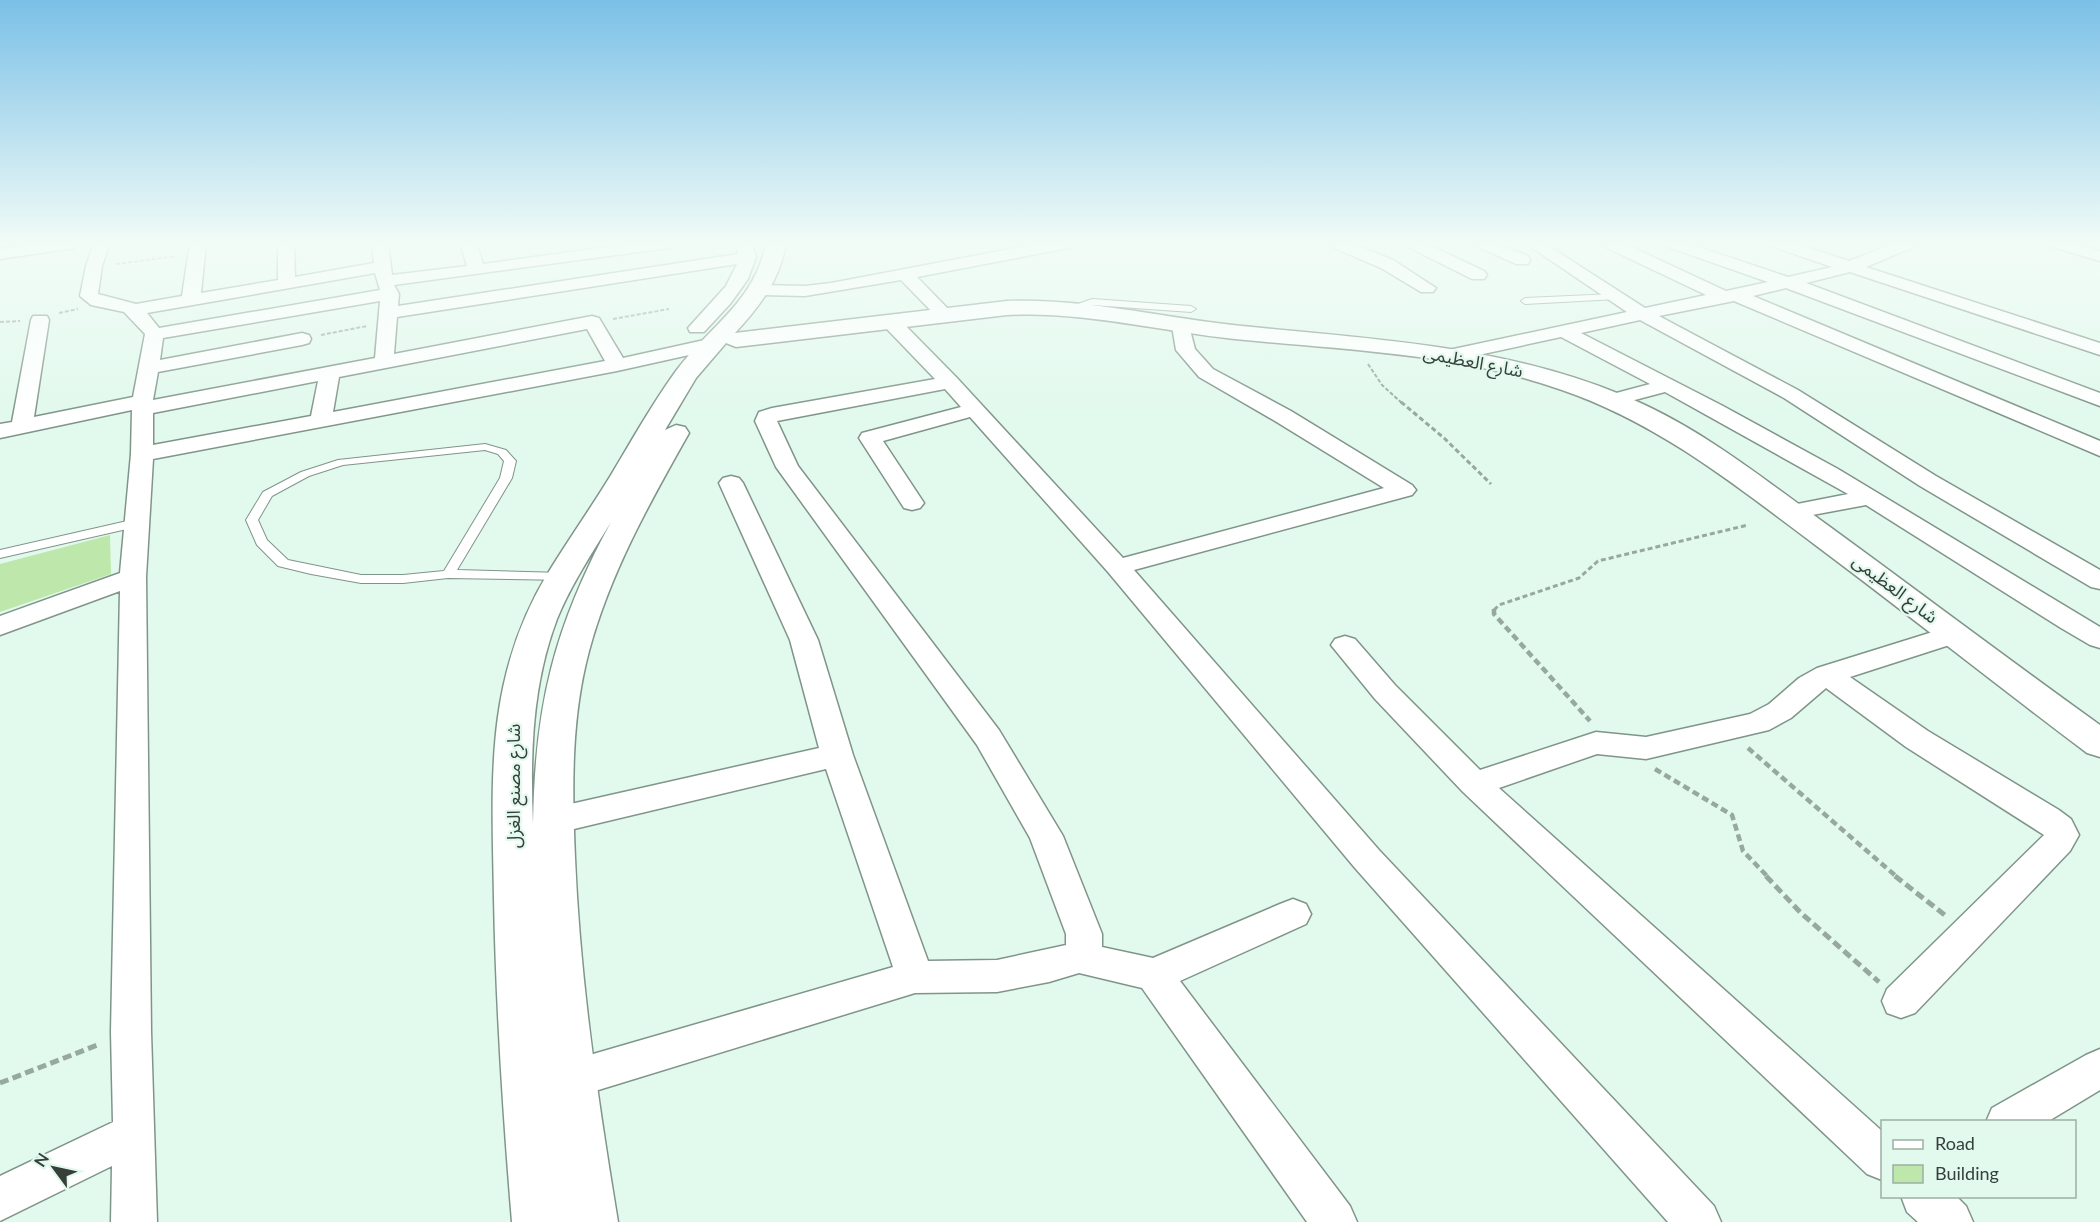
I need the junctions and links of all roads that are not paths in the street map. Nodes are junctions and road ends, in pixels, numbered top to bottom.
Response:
1 (96, 300) edge
2 (186, 300) edge
3 (254, 300) edge
4 (330, 300) edge
5 (387, 300) edge
6 (483, 300) edge
7 (738, 300) edge
8 (743, 300) edge
9 (744, 300) edge
10 (768, 300) edge
11 (930, 300) edge
12 (1547, 300) edge
13 (1619, 300) edge
14 (1711, 300) edge
15 (1741, 300) edge
16 (1832, 300) edge
17 (1947, 300) edge
18 (1525, 301) dead end
19 (134, 310) junction
20 (299, 311) junction
21 (1984, 312) junction
22 (1642, 314) junction
23 (945, 315) junction
24 (389, 317) junction
25 (254, 318) junction
26 (1186, 318) junction
27 (40, 320) road end
28 (891, 322) junction
29 (1561, 330) junction
30 (154, 334) junction
31 (1923, 334) junction
32 (302, 339) junction
33 (2100, 349) edge
34 (443, 352) junction
35 (1451, 355) junction
36 (384, 363) junction
37 (617, 365) junction
38 (148, 368) junction
39 (330, 373) junction
40 (293, 379) junction
41 (950, 382) junction
42 (1668, 385) junction
43 (440, 397) junction
44 (1612, 400) junction
45 (2100, 400) edge
46 (142, 405) junction
47 (973, 410) junction
48 (321, 419) junction
49 (10, 429) edge
50 (2100, 449) edge
51 (142, 454) junction
52 (731, 483) dead end
53 (1870, 497) junction
54 (912, 503) dead end
55 (1791, 512) junction
56 (136, 523) junction
57 (0, 554) edge
58 (1117, 567) junction
59 (448, 574) junction
60 (133, 577) junction
61 (563, 577) junction
62 (600, 577) junction
63 (2100, 581) edge
64 (0, 626) edge
65 (1955, 634) junction
66 (2100, 639) edge
67 (1345, 645) dead end
68 (1827, 675) junction
69 (2100, 744) edge
70 (837, 755) junction
71 (1474, 784) junction
72 (553, 821) junction
73 (1293, 914) dead end
74 (1079, 957) junction
75 (1154, 975) junction
76 (915, 977) junction
77 (1901, 1001) road end
78 (2100, 1068) edge
79 (569, 1080) junction
80 (2010, 1120) edge
81 (134, 1133) junction
82 (1881, 1158) edge
83 (1924, 1198) edge
84 (0, 1199) edge
85 (134, 1222) edge
86 (540, 1222) edge
87 (590, 1222) edge
88 (1334, 1222) edge
89 (1698, 1222) edge
90 (1950, 1222) edge

1 - 19 street
2 - 19 street
3 - 25 street
4 - 20 street
5 - 24 street
6 - 24 street
7 - 37 street
8 - 61 street, شارع مصنع الغزل
9 - 62 street, شارع مصنع الغزل
10 - 28 street, شارع العظيمى
11 - 23 street
12 - 18 lane
13 - 22 street
14 - 22 street
15 - 50 street
16 - 31 street
17 - 21 street
19 - 30 street
20 - 25 street
20 - 32 street
21 - 31 street
21 - 33 street
22 - 29 street
22 - 63 street
23 - 26 street, شارع العظيمى
23 - 28 street, شارع العظيمى
24 - 36 street
25 - 30 street
26 - 35 street, شارع العظيمى
26 - 58 street
27 - 49 street
28 - 41 street
29 - 35 street
29 - 42 street
30 - 38 street
31 - 45 street
32 - 38 street
32 - 40 street
34 - 36 street
34 - 37 street
34 - 43 street
35 - 44 street, شارع العظيمى
36 - 39 street
37 - 43 street
38 - 46 street
39 - 40 street
39 - 48 street
40 - 46 street
41 - 47 street
41 - 74 street
42 - 44 street
42 - 53 street
43 - 48 street
44 - 55 street, شارع العظيمى
46 - 49 street
46 - 51 street
47 - 54 street
47 - 58 street
48 - 51 street
51 - 56 street
52 - 70 street
53 - 55 street
53 - 66 street
55 - 65 street, شارع العظيمى
56 - 57 lane
56 - 60 street
58 - 89 street
59 - 59 lane
59 - 61 lane
60 - 64 street
60 - 81 street
61 - 62 street
61 - 86 street, شارع مصنع الغزل
62 - 72 street, شارع مصنع الغزل
65 - 68 street
65 - 69 street, شارع العظيمى
67 - 71 street
68 - 71 street
68 - 77 street
70 - 72 street
70 - 76 street
71 - 82 street
72 - 79 street, شارع مصنع الغزل
73 - 75 street
74 - 75 street
74 - 76 street
75 - 88 street
76 - 79 street
78 - 80 street
79 - 87 street, شارع مصنع الغزل
81 - 84 street
81 - 85 street
83 - 90 street

